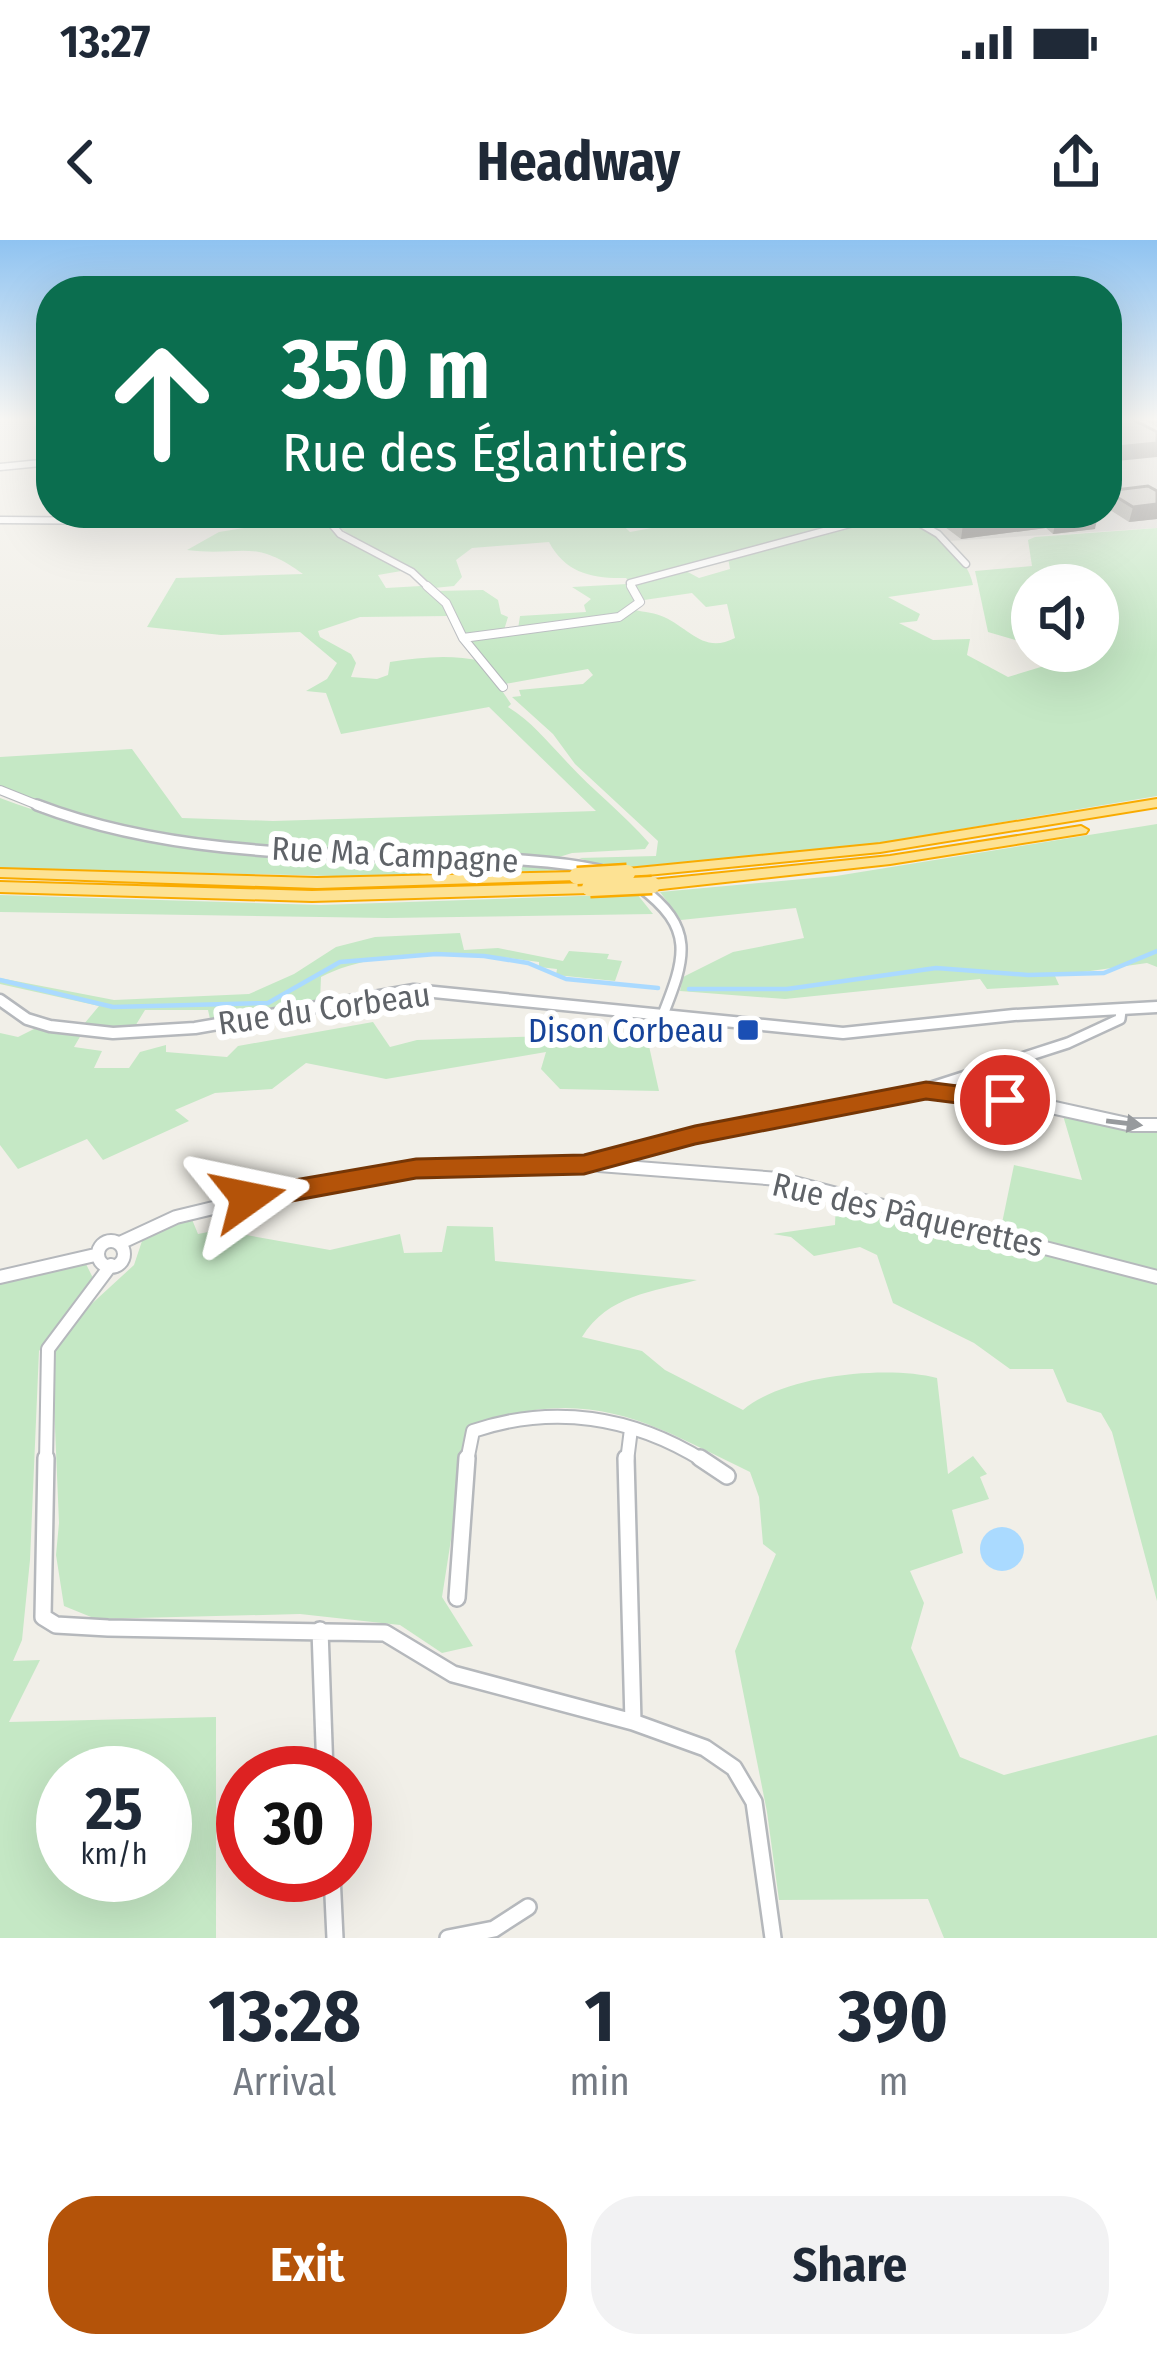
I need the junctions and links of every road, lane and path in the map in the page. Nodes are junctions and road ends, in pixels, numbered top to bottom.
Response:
1 (36, 517) edge
2 (0, 520) edge
3 (335, 528) edge
4 (835, 528) edge
5 (928, 528) edge
6 (967, 564) dead end
7 (463, 638) junction
8 (503, 687) dead end
9 (0, 790) edge
10 (1157, 803) edge
11 (1157, 816) edge
12 (0, 873) edge
13 (583, 882) junction
14 (0, 887) edge
15 (0, 1000) edge
16 (1157, 1007) edge
17 (1121, 1011) junction
18 (662, 1017) junction
19 (926, 1090) junction
20 (1157, 1125) edge
21 (584, 1165) junction
22 (120, 1243) junction
23 (94, 1255) junction
24 (111, 1264) junction
25 (0, 1276) edge
26 (1157, 1277) edge
27 (631, 1429) junction
28 (727, 1477) dead end
29 (457, 1598) dead end
30 (320, 1630) junction
31 (633, 1722) junction
32 (324, 1746) edge
33 (333, 1902) edge
34 (528, 1907) dead end
35 (335, 1938) edge
36 (448, 1938) edge
37 (773, 1938) edge

1 - 2 street
3 - 7 street
4 - 7 street
5 - 6 street
7 - 8 street
9 - 18 street, Rue Ma Campagne
10 - 13 highway, bridge
11 - 13 highway, bridge
12 - 13 highway
13 - 14 highway
15 - 18 street, Rue du Corbeau
16 - 17 street, Rue du Corbeau
17 - 18 street, Rue du Corbeau
17 - 19 street
19 -> 20 street
19 - 21 street
21 - 22 street
21 - 26 street, Rue des Pâquerettes
22 - 23 street
22 - 24 street
23 - 24 street
23 - 25 street
24 - 30 street
27 - 28 street
27 - 29 street
27 - 31 street
30 - 31 street
30 - 32 street
31 - 37 street
33 - 35 street
34 - 36 street

